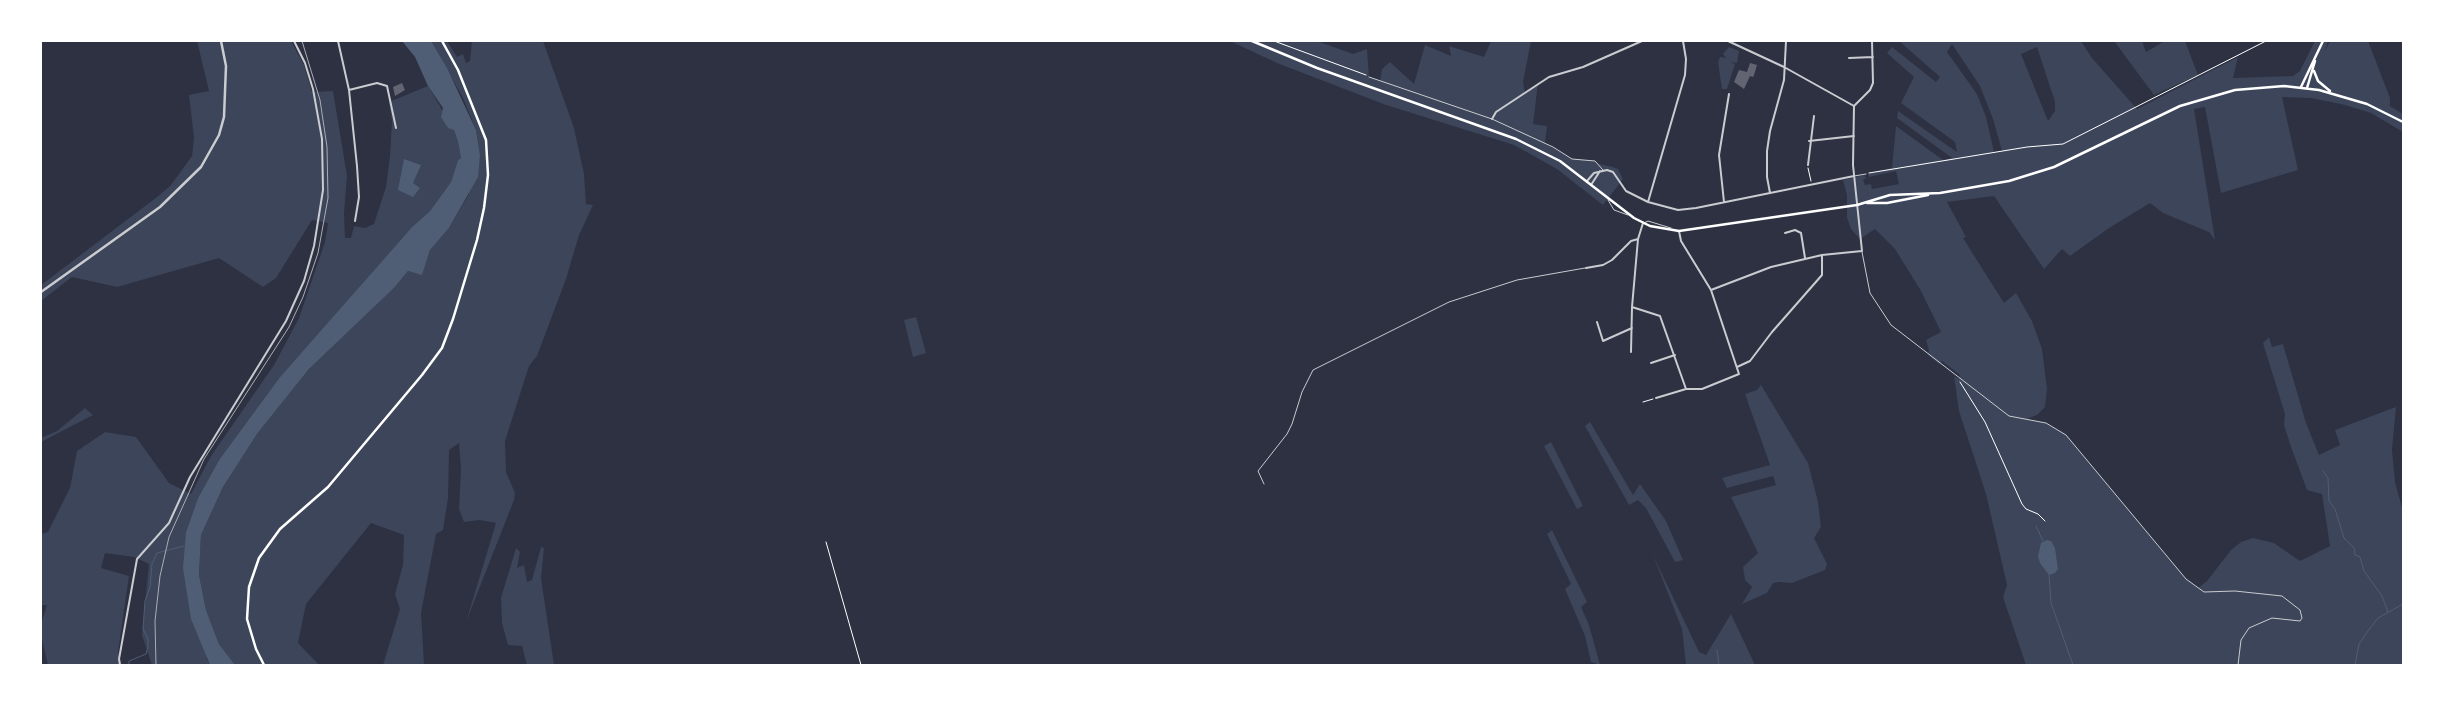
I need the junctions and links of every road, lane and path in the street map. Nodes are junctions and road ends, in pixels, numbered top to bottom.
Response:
1 (221, 41) edge
2 (294, 41) edge
3 (338, 41) edge
4 (442, 41) edge
5 (1252, 41) edge
6 (1274, 41) edge
7 (1642, 41) edge
8 (1683, 41) edge
9 (1728, 41) edge
10 (1786, 41) edge
11 (1872, 41) edge
12 (2266, 41) edge
13 (2323, 41) edge
14 (1874, 57) junction
15 (1849, 58) dead end
16 (2315, 60) junction
17 (1784, 67) junction
18 (2314, 71) junction
19 (1369, 76) joint
20 (2301, 87) junction
21 (2307, 88) junction
22 (348, 90) junction
23 (2331, 92) junction
24 (1729, 94) dead end
25 (1854, 106) junction
26 (1814, 116) dead end
27 (1492, 119) junction
28 (2403, 122) edge
29 (396, 128) dead end
30 (1854, 136) junction
31 (1809, 141) junction
32 (1808, 165) joint
33 (1603, 170) junction
34 (1600, 171) junction
35 (1866, 174) joint
36 (1854, 176) junction
37 (1587, 181) junction
38 (1592, 185) junction
39 (1812, 185) junction
40 (1770, 193) junction
41 (1940, 193) junction
42 (1648, 202) junction
43 (1724, 202) junction
44 (1865, 203) junction
45 (1857, 205) junction
46 (356, 222) dead end
47 (1643, 223) junction
48 (1679, 231) junction
49 (1785, 233) dead end
50 (1638, 238) junction
51 (1862, 252) junction
52 (1822, 255) junction
53 (1805, 258) junction
54 (1586, 268) joint
55 (1710, 290) junction
56 (41, 292) edge
57 (1632, 307) junction
58 (1597, 322) dead end
59 (1632, 328) junction
60 (1632, 352) dead end
61 (1675, 355) junction
62 (1651, 363) dead end
63 (1737, 367) junction
64 (1959, 379) junction
65 (1686, 389) junction
66 (1656, 398) joint
67 (1642, 402) dead end
68 (1264, 484) dead end
69 (2045, 521) dead end
70 (826, 542) dead end
71 (120, 665) edge
72 (264, 665) edge
73 (861, 665) edge
74 (2238, 665) edge

1 - 56 street
2 - 71 street
3 - 22 street
4 - 72 main road
5 - 37 main road
6 - 19 path
7 - 27 street
8 - 42 street
9 - 17 street
10 - 17 street
11 - 14 street
12 - 35 path
13 - 16 main road
14 - 15 street
14 - 25 street
16 - 18 main road
16 - 20 main road
17 - 25 street
17 - 40 street
18 - 21 main road
18 - 23 main road
19 - 27 lane
20 - 21 main road
20 - 41 main road
21 - 23 main road
22 - 29 street
22 - 46 street
23 - 28 main road
24 - 43 street
25 - 30 street
26 - 31 street
27 - 33 lane
30 - 31 street
30 - 36 street
31 - 32 street
32 - 39 path
33 - 34 street
33 - 42 street
34 - 37 street
34 - 38 street
35 - 36 lane
36 - 39 street
36 - 45 street
37 - 38 main road
38 - 47 main road
39 - 40 street
40 - 43 street
41 - 44 main road
41 - 44 main road
42 - 43 street
44 - 45 main road
45 - 48 main road
45 - 51 street
47 - 48 main road
47 - 50 street
48 - 55 street
49 - 53 street
50 - 54 street
50 - 57 street
51 - 52 street
51 - 64 lane
52 - 53 street
52 - 63 street
53 - 55 street
54 - 68 lane
55 - 63 street
57 - 59 street
57 - 61 street
58 - 59 street
59 - 60 street
61 - 62 street
61 - 65 street
63 - 65 street
64 - 69 path
64 - 74 lane
65 - 66 street
66 - 67 path
70 - 73 path

